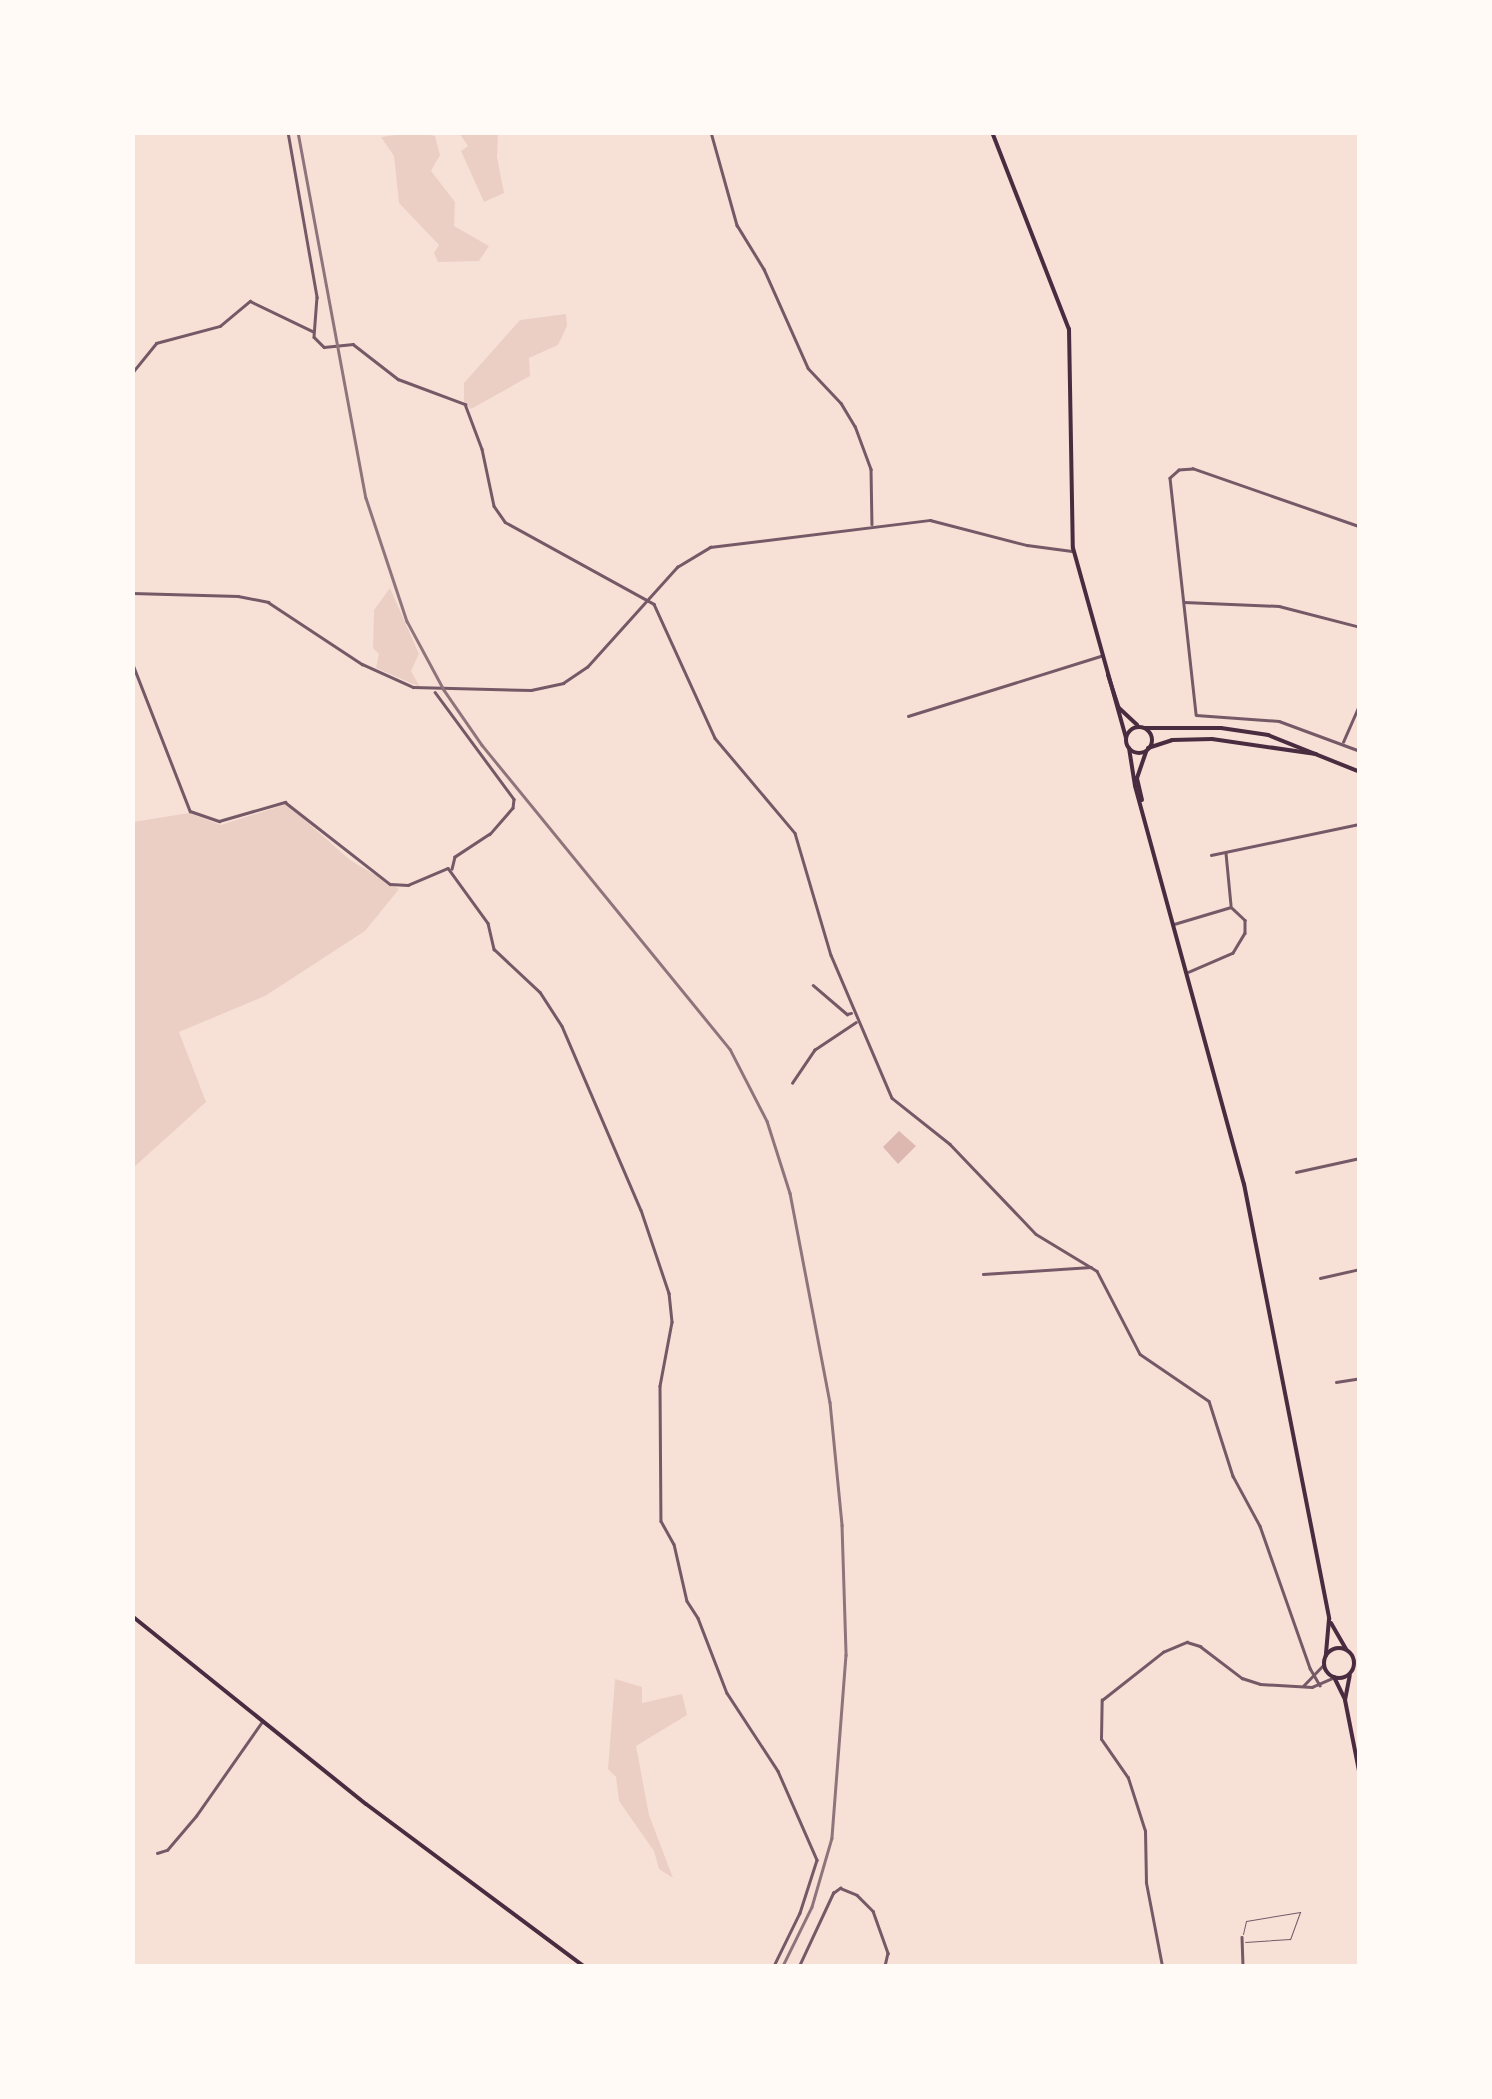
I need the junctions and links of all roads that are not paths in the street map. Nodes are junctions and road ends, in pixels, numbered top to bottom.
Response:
1 (288, 132) edge
2 (711, 132) edge
3 (992, 132) edge
4 (312, 331) junction
5 (132, 373) edge
6 (872, 526) junction
7 (1360, 527) edge
8 (1073, 551) junction
9 (132, 593) edge
10 (648, 600) junction
11 (1184, 602) junction
12 (1360, 627) edge
13 (1102, 658) junction
14 (132, 662) edge
15 (434, 690) junction
16 (1360, 703) edge
17 (908, 716) dead end
18 (1143, 728) junction
19 (1126, 738) junction
20 (1343, 744) junction
21 (1129, 748) junction
22 (1148, 748) junction
23 (1360, 751) edge
24 (1321, 754) junction
25 (1360, 772) edge
26 (1144, 815) junction
27 (1360, 824) edge
28 (1226, 852) junction
29 (1211, 855) dead end
30 (452, 870) junction
31 (1231, 907) junction
32 (1174, 924) junction
33 (1188, 972) junction
34 (813, 984) dead end
35 (852, 1012) junction
36 (858, 1021) junction
37 (792, 1084) dead end
38 (1360, 1158) edge
39 (1296, 1172) dead end
40 (1093, 1267) junction
41 (1360, 1269) edge
42 (983, 1274) dead end
43 (1320, 1278) dead end
44 (1360, 1378) edge
45 (1336, 1382) dead end
46 (132, 1616) edge
47 (1329, 1619) junction
48 (1348, 1651) junction
49 (1360, 1654) edge
50 (1326, 1656) junction
51 (1324, 1664) junction
52 (1360, 1666) edge
53 (1352, 1671) junction
54 (1315, 1677) junction
55 (1334, 1677) junction
56 (1323, 1685) junction
57 (1302, 1687) junction
58 (1340, 1688) junction
59 (1345, 1700) junction
60 (262, 1721) junction
61 (1360, 1776) edge
62 (157, 1853) dead end
63 (1242, 1940) junction
64 (583, 1966) edge
65 (774, 1966) edge
66 (799, 1966) edge
67 (885, 1966) edge
68 (1162, 1966) edge
69 (1243, 1966) edge

1 - 4 street
2 - 6 street
3 - 8 main road
4 - 5 street
4 - 10 street
6 - 8 street
6 - 10 street
7 - 11 street
8 - 13 main road
9 - 15 street
10 - 15 street
10 - 35 street
11 - 12 street
11 - 20 street
13 - 17 street
13 - 18 main road
13 - 19 main road
14 - 30 street
15 - 30 street
16 - 20 street
18 - 19 main road
18 - 22 main road
18 - 24 main road
19 - 21 main road
20 - 23 street
21 - 22 main road
21 - 26 main road
22 - 24 main road
22 - 26 main road
24 - 25 main road
26 - 32 main road
27 - 28 street
28 - 29 street
28 - 31 street
30 - 65 street
31 - 32 street
31 - 33 street
32 - 33 main road
33 - 47 main road
34 - 35 street
35 - 36 street
36 - 37 street
36 - 40 street
38 - 39 street
40 - 42 street
40 - 54 street
41 - 43 street
44 - 45 street
46 - 60 main road
47 - 48 main road
47 - 50 main road
48 - 49 main road
48 - 50 main road
48 - 53 main road
50 - 51 main road
51 - 54 street
51 - 55 main road
52 - 53 main road
53 - 55 main road
53 - 59 main road
54 - 56 street
54 - 57 street
55 - 56 street
55 - 58 main road
56 - 57 street
56 - 58 street
57 - 68 street
58 - 59 main road
59 - 61 main road
60 - 62 street
60 - 64 main road
63 - 63 lane
63 - 69 street
66 - 67 street

